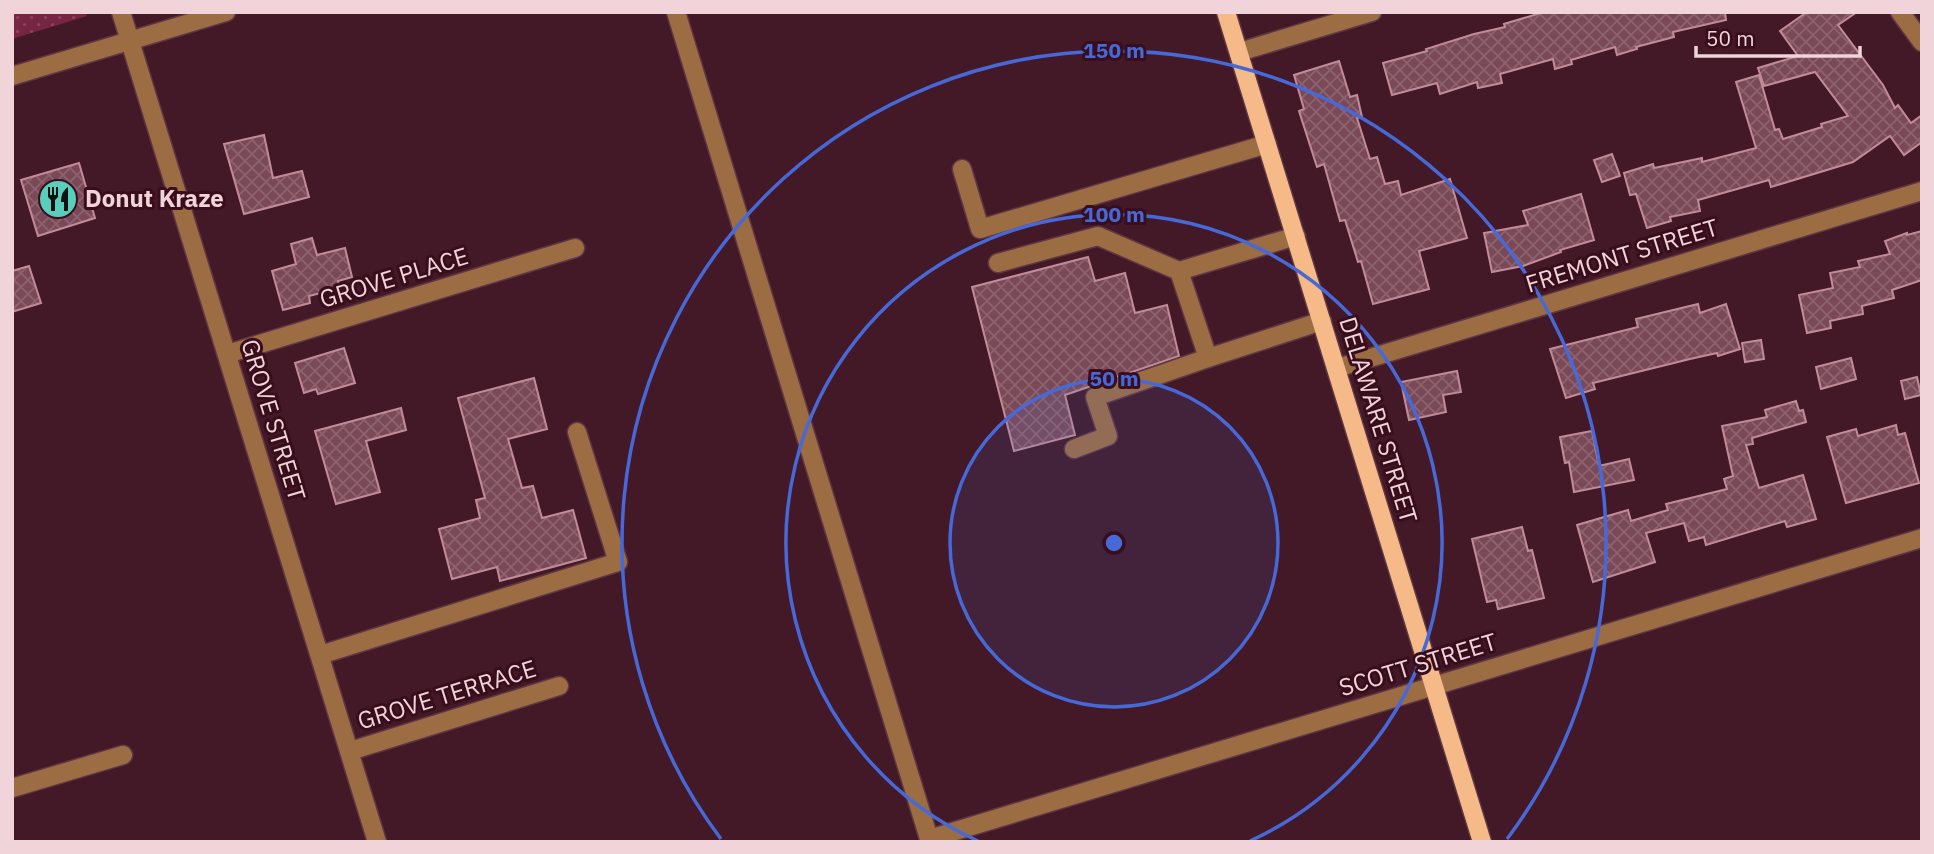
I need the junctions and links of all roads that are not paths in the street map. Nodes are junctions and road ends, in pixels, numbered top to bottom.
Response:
1 (121, 12) edge
2 (226, 12) edge
3 (676, 12) edge
4 (1226, 12) edge
5 (1372, 12) edge
6 (1904, 14) edge
7 (131, 41) junction
8 (1922, 42) edge
9 (1239, 52) junction
10 (12, 76) edge
11 (1267, 144) junction
12 (962, 169) dead end
13 (1922, 191) edge
14 (1296, 236) junction
15 (575, 248) dead end
16 (998, 263) dead end
17 (1178, 271) junction
18 (1322, 321) junction
19 (227, 354) junction
20 (1208, 358) junction
21 (1337, 368) junction
22 (577, 432) dead end
23 (1074, 449) dead end
24 (1922, 538) edge
25 (320, 655) junction
26 (559, 686) dead end
27 (1434, 686) junction
28 (350, 751) junction
29 (123, 755) dead end
30 (12, 788) edge
31 (929, 840) edge
32 (377, 842) edge
33 (1482, 842) edge

1 - 7 street, GROVE STREET
2 - 7 street
3 - 31 street
4 - 9 main road, DELAWARE STREET
5 - 9 street
6 - 8 street
7 - 10 street
7 - 19 street, GROVE STREET
9 - 11 main road, DELAWARE STREET
11 - 12 street
11 - 14 main road, DELAWARE STREET
13 - 21 street, FREMONT STREET
14 - 17 street
14 - 18 main road, DELAWARE STREET
15 - 19 street, GROVE PLACE
16 - 17 street
17 - 20 street
18 - 20 street
18 - 21 main road, DELAWARE STREET
19 - 25 street, GROVE STREET
20 - 23 street
21 - 27 main road, DELAWARE STREET
22 - 25 street
24 - 27 street, SCOTT STREET
25 - 28 street, GROVE STREET
26 - 28 street, GROVE TERRACE
27 - 31 street, SCOTT STREET
27 - 33 main road, DELAWARE STREET
28 - 32 street, GROVE STREET
29 - 30 street

